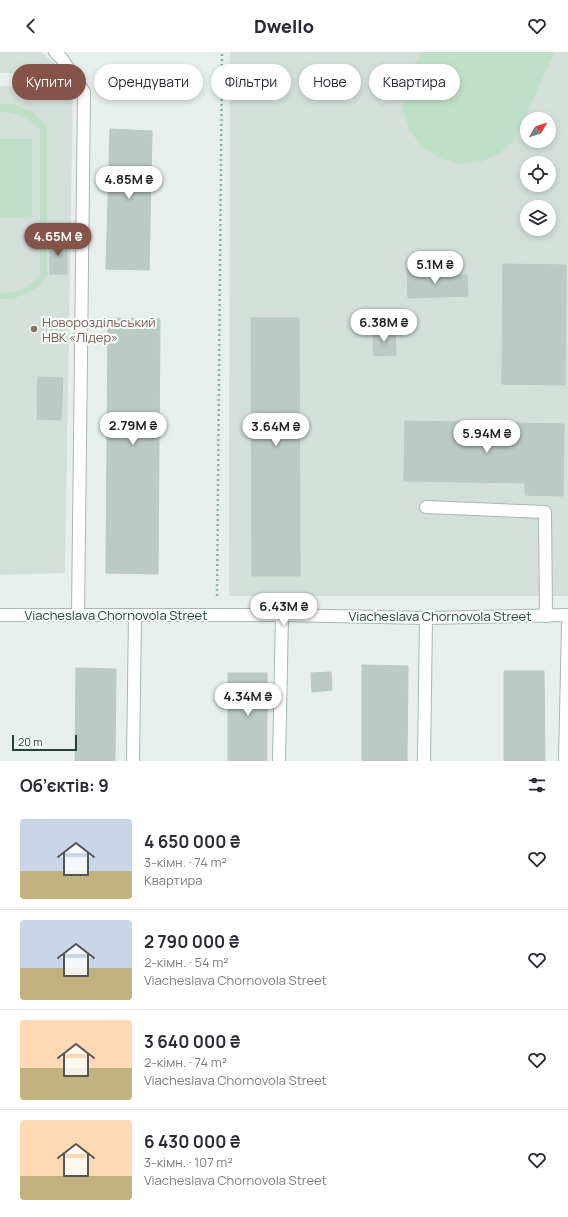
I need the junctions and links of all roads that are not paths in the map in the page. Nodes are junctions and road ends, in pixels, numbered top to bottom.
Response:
1 (55, 52) edge
2 (426, 507) dead end
3 (282, 614) junction
4 (0, 615) edge
5 (78, 615) junction
6 (135, 615) junction
7 (546, 616) junction
8 (568, 616) edge
9 (426, 618) junction
10 (568, 624) edge
11 (133, 761) edge
12 (279, 761) edge
13 (424, 761) edge
14 (565, 761) edge

1 - 5 street
2 - 7 street
3 - 6 street, Viacheslava Chornovola Street
3 - 9 street, Viacheslava Chornovola Street
3 - 12 street
4 - 5 street, Viacheslava Chornovola Street
5 - 6 street, Viacheslava Chornovola Street
6 - 11 street
7 - 8 street, Viacheslava Chornovola Street
7 - 9 street, Viacheslava Chornovola Street
9 - 13 street
10 - 14 street

